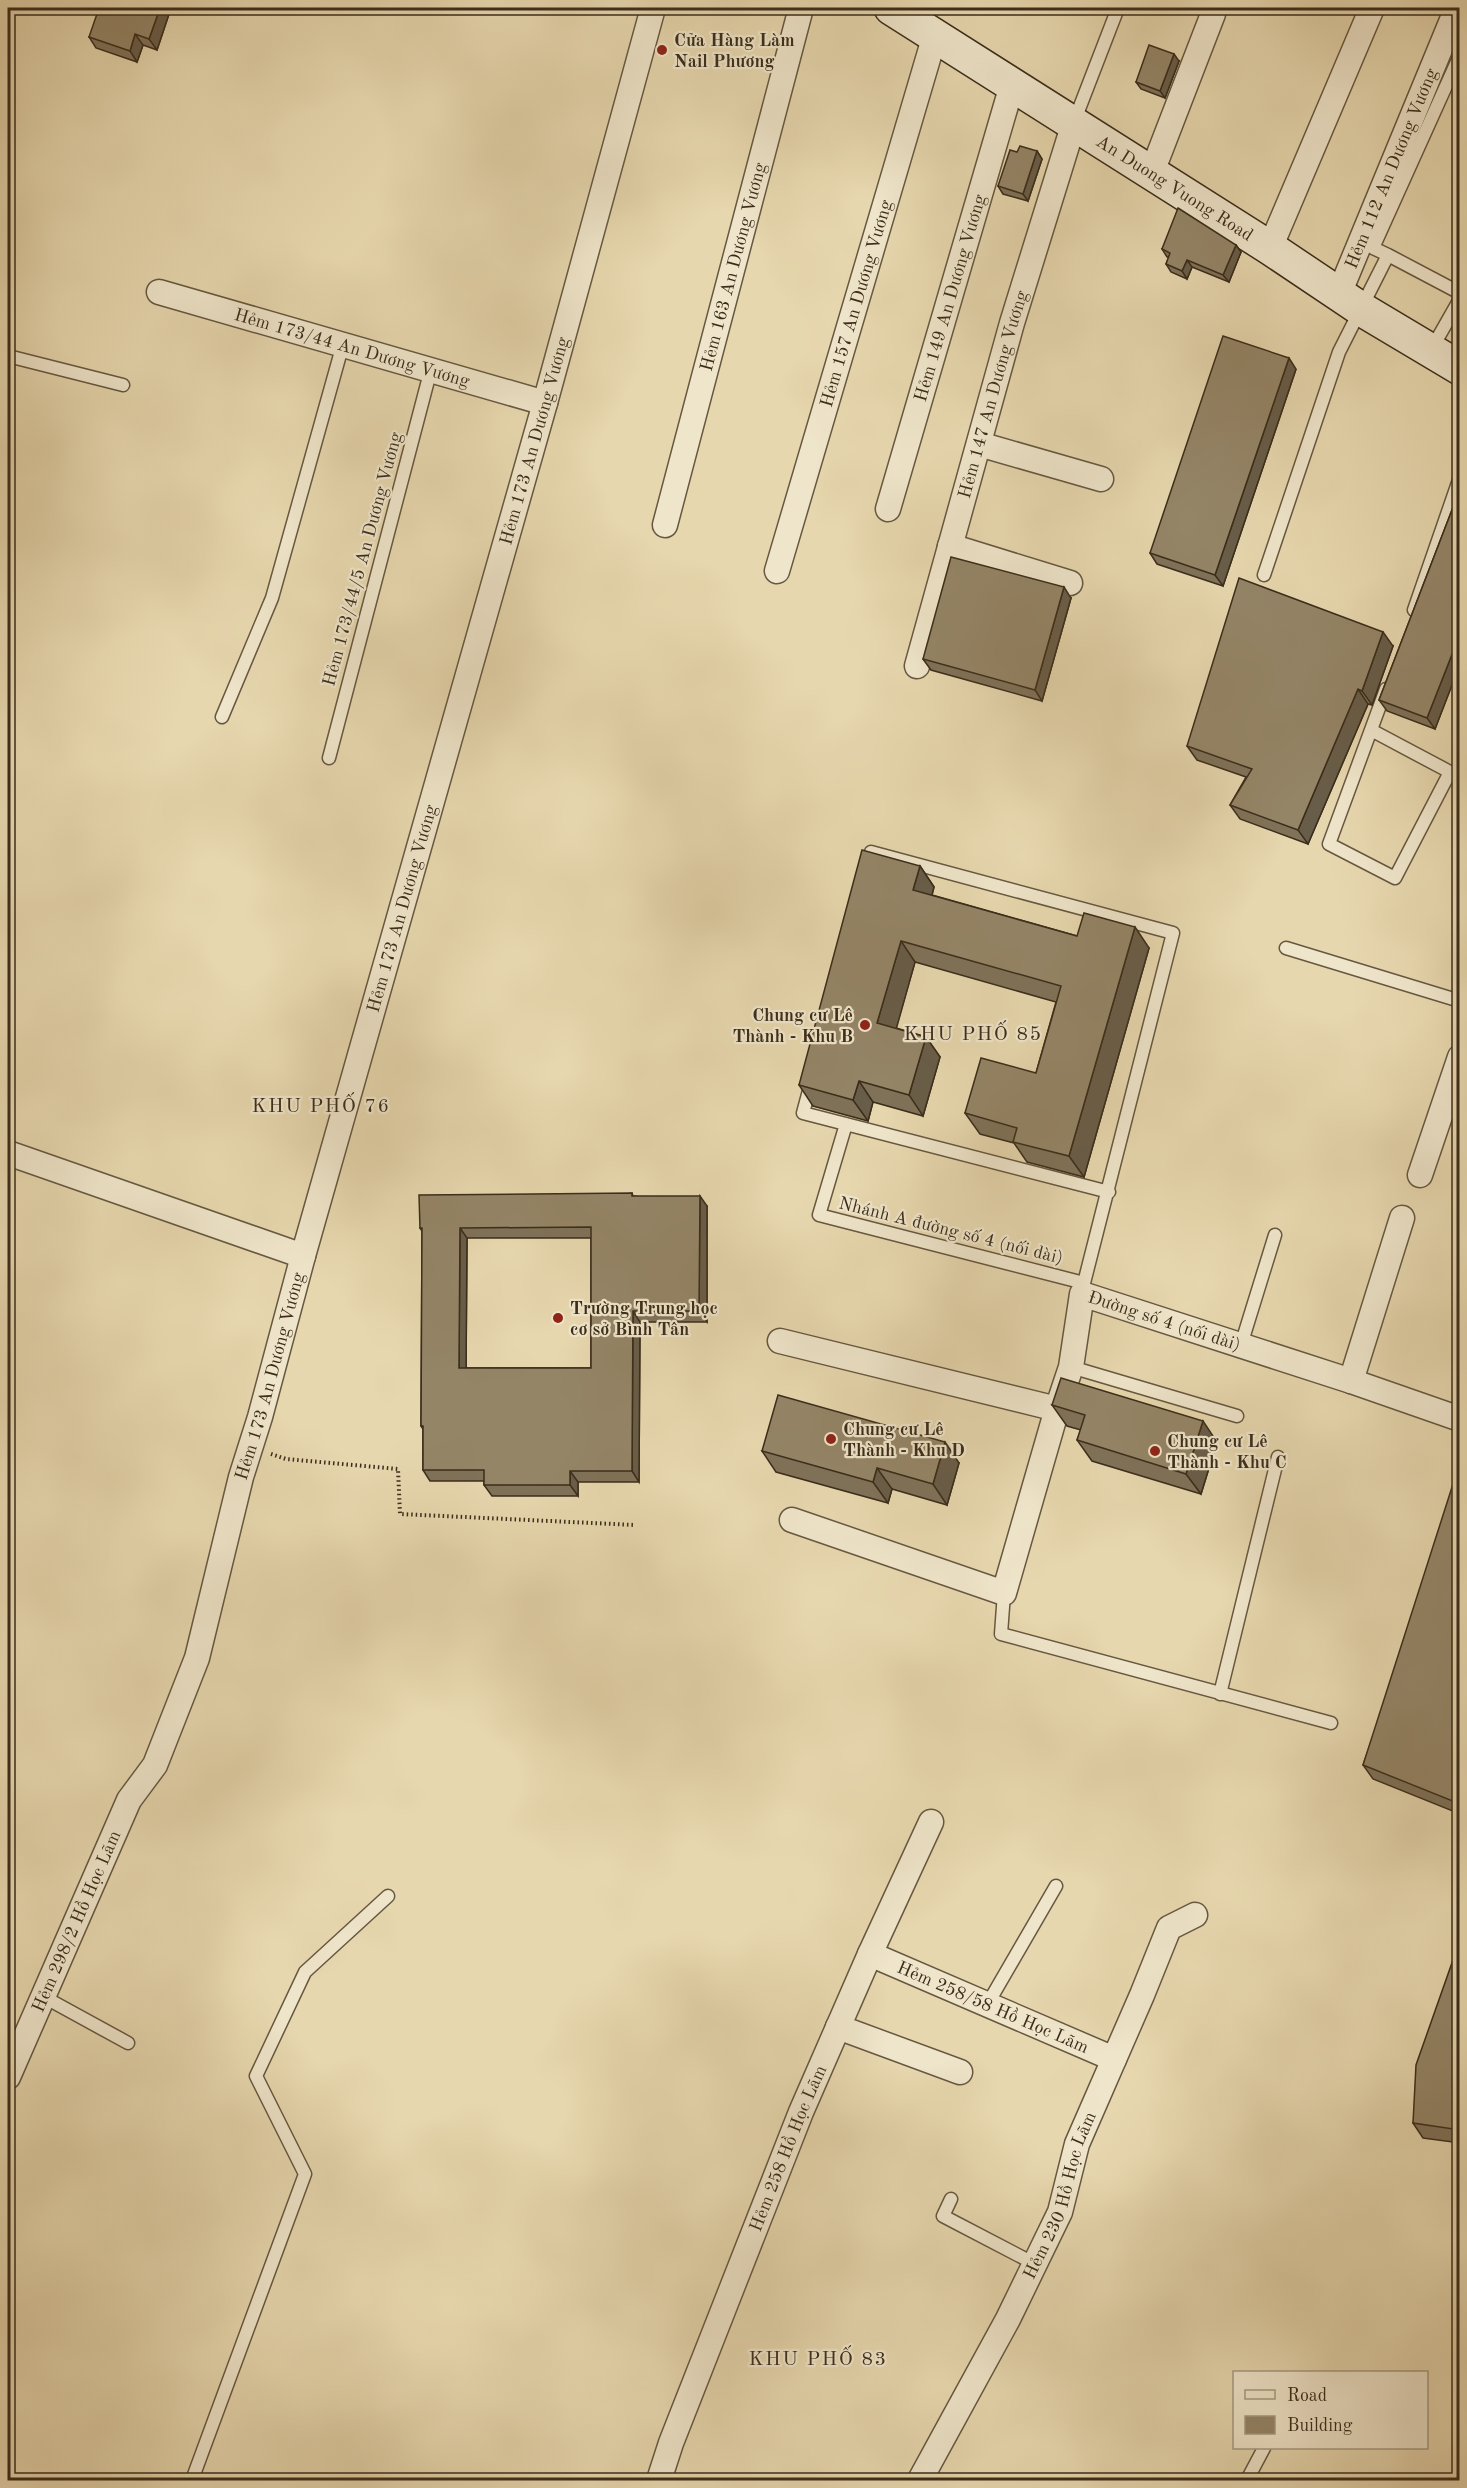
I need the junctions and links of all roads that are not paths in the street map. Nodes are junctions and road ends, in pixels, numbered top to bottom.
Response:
1 (653, 8) edge
2 (801, 8) edge
3 (1118, 8) edge
4 (1372, 8) edge
5 (1457, 8) edge
6 (1213, 14) dead end
7 (917, 19) edge
8 (1460, 55) edge
9 (1012, 85) junction
10 (1074, 123) junction
11 (1152, 172) junction
12 (1270, 248) junction
13 (1388, 255) junction
14 (159, 292) dead end
15 (1460, 293) edge
16 (1460, 299) edge
17 (1350, 302) junction
18 (343, 344) junction
19 (1431, 351) junction
20 (8, 356) edge
21 (1460, 368) edge
22 (430, 369) junction
23 (123, 385) dead end
24 (545, 403) junction
25 (979, 444) junction
26 (1460, 477) edge
27 (1101, 479) dead end
28 (888, 509) dead end
29 (665, 525) dead end
30 (950, 546) junction
31 (777, 571) dead end
32 (1264, 576) dead end
33 (1070, 583) dead end
34 (1410, 622) edge
35 (917, 666) dead end
36 (1391, 676) edge
37 (222, 717) dead end
38 (1371, 730) junction
39 (329, 758) dead end
40 (865, 874) edge
41 (1286, 948) dead end
42 (1460, 1001) edge
43 (1460, 1057) edge
44 (815, 1067) edge
45 (846, 1124) junction
46 (8, 1153) edge
47 (1420, 1175) dead end
48 (1109, 1192) junction
49 (1402, 1218) dead end
50 (1275, 1235) dead end
51 (303, 1256) junction
52 (1083, 1288) junction
53 (780, 1341) dead end
54 (1241, 1345) junction
55 (1071, 1367) junction
56 (1351, 1381) junction
57 (1057, 1409) junction
58 (1237, 1416) dead end
59 (1460, 1419) edge
60 (1278, 1457) dead end
61 (792, 1520) dead end
62 (1004, 1593) junction
63 (1220, 1694) junction
64 (1331, 1723) dead end
65 (129, 1800) joint
66 (932, 1822) dead end
67 (1056, 1886) dead end
68 (388, 1896) dead end
69 (1195, 1915) dead end
70 (870, 1954) junction
71 (44, 1996) junction
72 (987, 2005) junction
73 (838, 2027) junction
74 (128, 2043) dead end
75 (1114, 2059) junction
76 (960, 2072) dead end
77 (8, 2077) edge
78 (951, 2199) dead end
79 (1035, 2264) junction
80 (1263, 2449) edge
81 (192, 2481) edge
82 (659, 2481) edge
83 (920, 2481) edge
84 (1247, 2481) edge

1 - 24 street, Hẻm 173 An Dương Vương
2 - 29 street, Hẻm 163 An Dương Vương
3 - 10 lane
4 - 12 street
5 - 17 street, Hẻm 112 An Dương Vương
6 - 11 street
7 - 9 main road, An Duong Vuong Road
7 - 31 street, Hẻm 157 An Dương Vương
8 - 13 lane
9 - 10 main road, An Duong Vuong Road
9 - 28 street, Hẻm 149 An Dương Vương
10 - 11 main road, An Duong Vuong Road
10 - 25 street, Hẻm 147 An Dương Vương
11 - 12 main road, An Duong Vuong Road
12 - 17 main road, An Duong Vuong Road
13 - 15 lane
13 - 17 lane
14 - 18 street, Hẻm 173/44 An Dương Vương
16 - 19 lane
17 - 19 main road, An Duong Vuong Road
17 - 32 lane
18 - 22 street, Hẻm 173/44 An Dương Vương
18 - 37 lane
19 - 21 main road, An Duong Vuong Road
20 - 23 lane
22 - 24 street, Hẻm 173/44 An Dương Vương
22 - 39 lane, Hẻm 173/44/5 An Dương Vương
24 - 51 street, Hẻm 173 An Dương Vương
25 - 27 street
25 - 30 street, Hẻm 147 An Dương Vương
26 - 34 lane
30 - 33 street
30 - 35 street, Hẻm 147 An Dương Vương
36 - 38 lane
38 - 38 lane
40 - 48 lane
41 - 42 lane
43 - 47 street
44 - 45 lane
45 - 48 lane
45 - 52 lane, Nhánh A đường số 4 (nối dài)
46 - 51 street
48 - 52 lane
49 - 56 street
50 - 54 lane
51 - 65 street, Hẻm 173 An Dương Vương
52 - 54 street, Đường số 4 (nối dài)
52 - 55 street, Đường số 4 (nối dài)
53 - 57 street
54 - 56 street, Đường số 4 (nối dài)
55 - 57 street, Đường số 4 (nối dài)
55 - 58 lane
56 - 59 street, Đường số 4 (nối dài)
57 - 62 street, Đường số 4 (nối dài)
60 - 63 lane
61 - 62 street
62 - 63 lane
63 - 64 lane
65 - 71 street, Hẻm 298/2 Hồ Học Lãm
66 - 70 street, Hẻm 258 Hồ Học Lãm
67 - 72 lane
68 - 81 lane
69 - 75 street, Hẻm 230 Hồ Học Lãm
70 - 72 street, Hẻm 258/58 Hồ Học Lãm
70 - 73 street, Hẻm 258 Hồ Học Lãm
71 - 74 lane
71 - 77 street, Hẻm 298/2 Hồ Học Lãm
72 - 75 street, Hẻm 258/58 Hồ Học Lãm
73 - 76 street
73 - 82 street, Hẻm 258 Hồ Học Lãm
75 - 79 street, Hẻm 230 Hồ Học Lãm
78 - 79 lane
79 - 83 street, Hẻm 230 Hồ Học Lãm
80 - 84 lane

